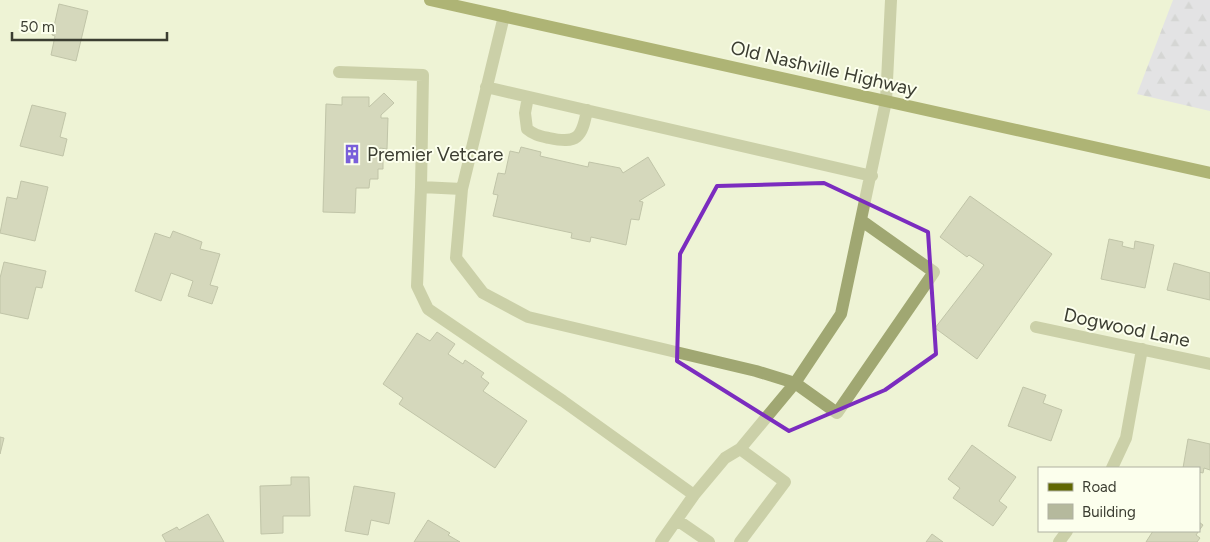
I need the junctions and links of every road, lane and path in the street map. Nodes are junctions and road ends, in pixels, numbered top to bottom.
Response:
1 (430, 0) edge
2 (890, 0) edge
3 (504, 16) junction
4 (339, 72) dead end
5 (486, 87) junction
6 (528, 97) junction
7 (886, 102) junction
8 (587, 110) junction
9 (1210, 173) edge
10 (872, 176) junction
11 (421, 188) junction
12 (462, 189) junction
13 (862, 221) junction
14 (1036, 327) dead end
15 (1142, 349) junction
16 (1210, 364) edge
17 (795, 383) junction
18 (740, 449) junction
19 (1112, 467) edge
20 (694, 495) junction
21 (677, 520) junction
22 (661, 542) edge
23 (709, 542) edge
24 (740, 542) edge

1 - 3 main road, Old Nashville Highway
2 - 7 street
3 - 5 street
3 - 7 main road, Old Nashville Highway
4 - 11 street
5 - 6 street
5 - 12 street
6 - 8 street
6 - 8 street
7 - 9 main road, Old Nashville Highway
7 - 10 street
8 - 10 street
10 - 13 street
11 - 12 street
11 - 20 street
12 - 17 street
13 - 17 street
13 - 17 street
14 - 15 street, Dogwood Lane
15 - 16 street, Dogwood Lane
15 - 19 street
17 - 18 street
18 - 20 street
18 - 24 street
20 - 21 street
21 - 22 street
21 - 23 street

